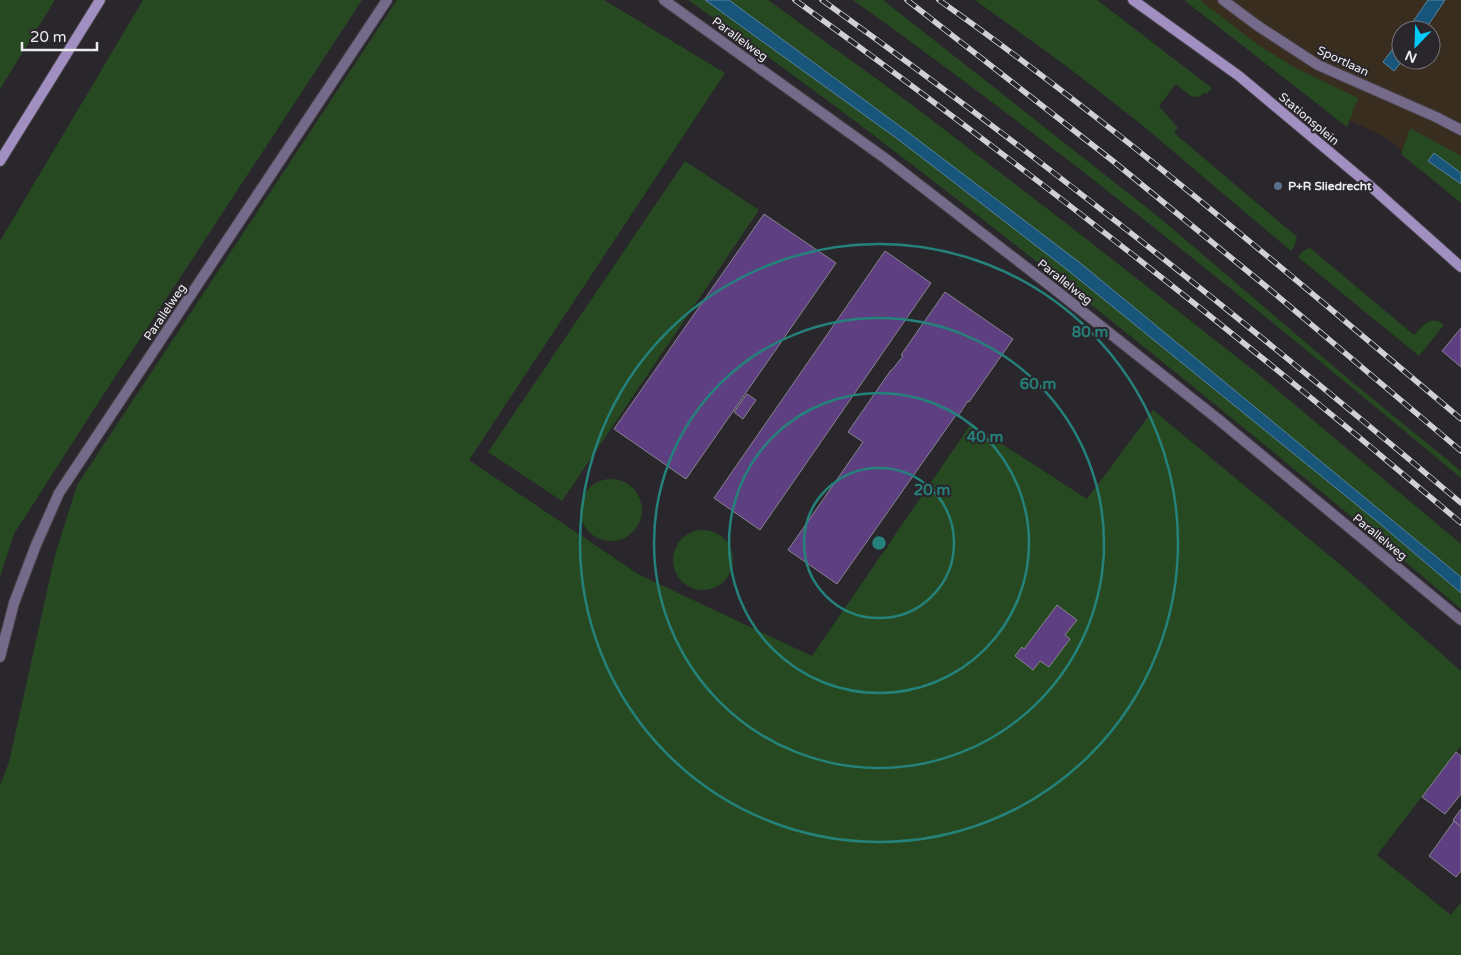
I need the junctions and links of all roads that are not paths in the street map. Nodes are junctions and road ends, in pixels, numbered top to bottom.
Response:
1 (100, 0) edge
2 (387, 0) edge
3 (664, 0) edge
4 (1133, 0) edge
5 (1223, 0) edge
6 (1461, 130) edge
7 (0, 161) edge
8 (1461, 267) edge
9 (1461, 620) edge
10 (0, 657) edge

1 - 7 main road
2 - 10 street, Parallelweg
3 - 9 street, Parallelweg
4 - 8 main road, Stationsplein
5 - 6 street, Sportlaan

